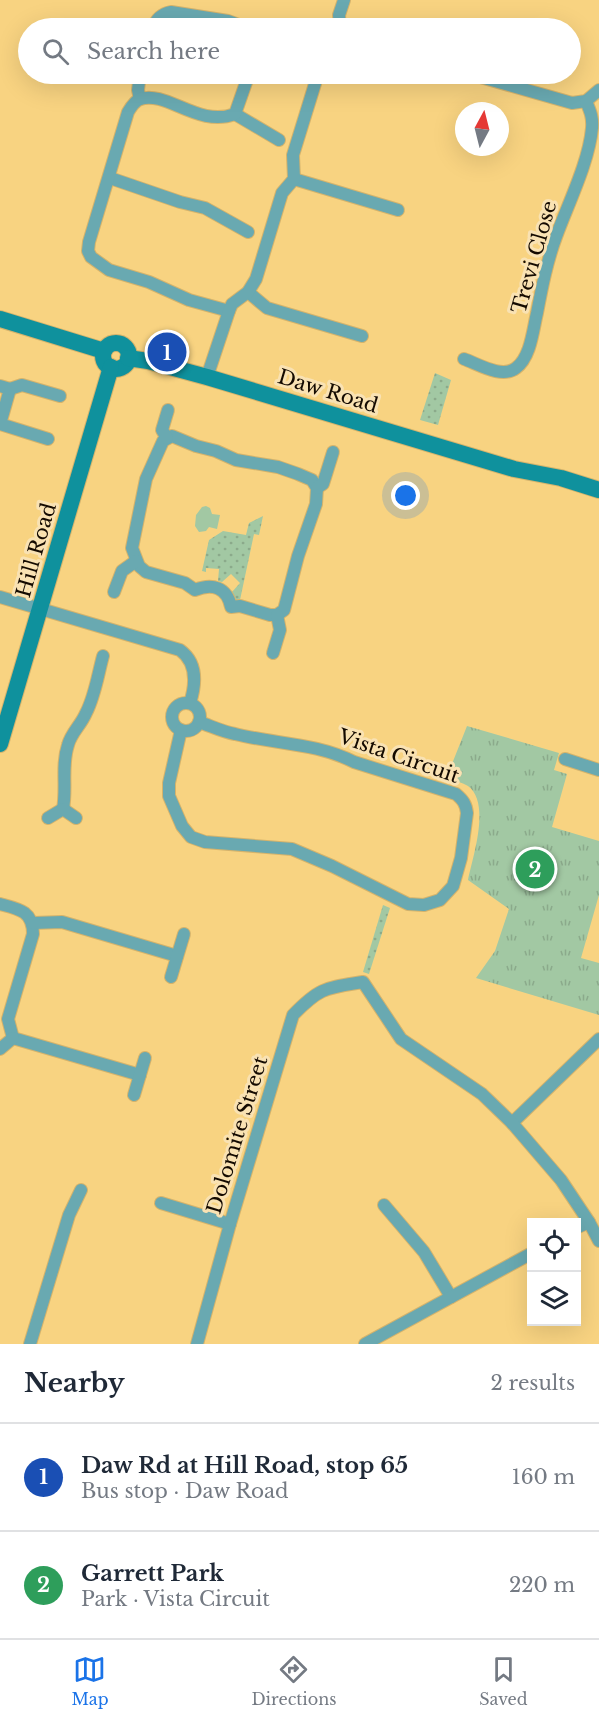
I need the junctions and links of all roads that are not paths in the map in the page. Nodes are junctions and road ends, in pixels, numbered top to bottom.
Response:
1 (344, 0) edge
2 (158, 18) edge
3 (209, 18) edge
4 (339, 18) edge
5 (139, 84) edge
6 (246, 84) edge
7 (315, 84) edge
8 (505, 84) edge
9 (599, 90) edge
10 (140, 99) junction
11 (586, 101) junction
12 (235, 114) junction
13 (279, 140) dead end
14 (110, 178) junction
15 (294, 179) junction
16 (398, 210) dead end
17 (248, 232) dead end
18 (248, 292) junction
19 (229, 311) junction
20 (0, 319) edge
21 (362, 336) dead end
22 (104, 351) junction
23 (128, 358) junction
24 (464, 359) dead end
25 (111, 367) junction
26 (207, 377) junction
27 (5, 388) edge
28 (60, 396) dead end
29 (168, 410) dead end
30 (167, 438) junction
31 (48, 439) dead end
32 (333, 452) dead end
33 (514, 469) junction
34 (317, 488) junction
35 (599, 490) edge
36 (599, 500) edge
37 (136, 561) junction
38 (114, 592) dead end
39 (0, 597) edge
40 (41, 609) junction
41 (277, 615) junction
42 (273, 653) dead end
43 (103, 656) dead end
44 (190, 703) junction
45 (199, 722) junction
46 (180, 730) junction
47 (0, 744) edge
48 (565, 759) dead end
49 (599, 770) edge
50 (63, 809) junction
51 (48, 818) dead end
52 (76, 818) dead end
53 (0, 904) edge
54 (33, 923) junction
55 (184, 934) dead end
56 (177, 956) junction
57 (171, 977) dead end
58 (14, 1038) junction
59 (599, 1039) edge
60 (0, 1048) edge
61 (145, 1058) dead end
62 (140, 1075) junction
63 (134, 1095) dead end
64 (512, 1123) junction
65 (81, 1190) dead end
66 (161, 1203) dead end
67 (384, 1205) dead end
68 (589, 1222) junction
69 (230, 1224) junction
70 (581, 1226) edge
71 (599, 1240) edge
72 (527, 1255) edge
73 (451, 1297) junction
74 (30, 1344) edge
75 (197, 1344) edge
76 (365, 1344) edge

1 - 4 street
2 - 3 street
5 - 10 street
6 - 12 street
7 - 15 street
8 - 11 street
9 - 11 street
10 - 12 street
10 - 14 street
11 - 24 street, Trevi Close
12 - 13 street
14 - 17 street
14 - 19 street
15 - 16 street
15 - 18 street
18 - 19 street
18 - 21 street
19 - 26 street
20 - 22 street, Daw Road
22 - 23 street, Daw Road
22 - 25 street
23 - 25 street
23 - 26 street, Daw Road
25 - 40 street, Hill Road
26 - 33 street, Daw Road
27 - 28 street
27 - 31 street
29 - 30 street
30 - 34 street
30 - 37 street
32 - 34 street
33 - 35 street, Daw Road
33 - 36 street, Daw Road
34 - 41 street
37 - 38 street
37 - 41 street
39 - 40 street
40 - 44 street
40 - 47 street, Hill Road
41 - 42 street
43 - 50 street
44 - 45 street
44 - 46 street
45 - 46 street
45 - 46 street, Vista Circuit
48 - 49 street
50 - 51 street
50 - 52 street
53 - 54 street
54 - 56 street
54 - 58 street
55 - 56 street
56 - 57 street
58 - 60 street
58 - 62 street
59 - 64 street
61 - 62 street
62 - 63 street
64 - 68 street
64 - 69 street, Dolomite Street
65 - 74 street
66 - 69 street
67 - 73 street
68 - 70 street
68 - 71 street
69 - 75 street, Dolomite Street
72 - 73 street
73 - 76 street

